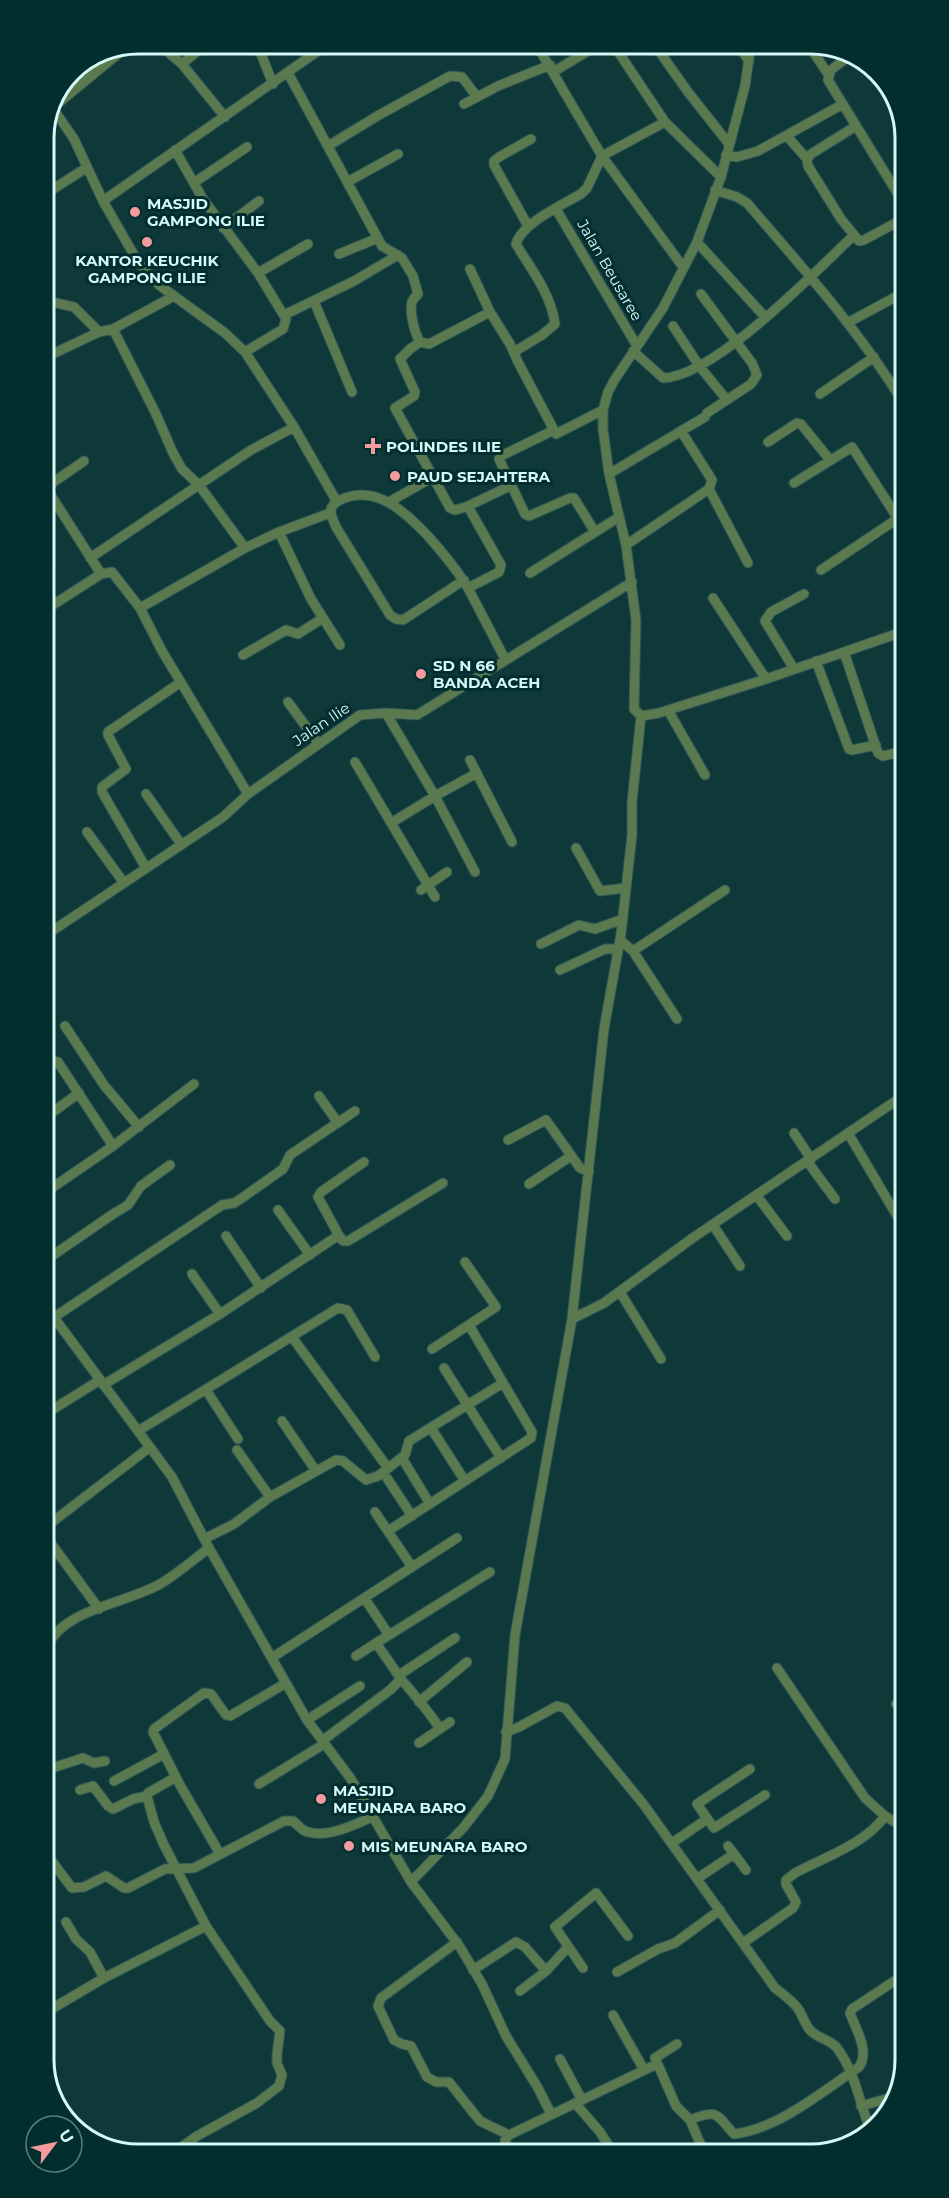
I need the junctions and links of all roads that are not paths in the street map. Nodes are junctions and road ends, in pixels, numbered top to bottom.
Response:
1 (170, 54) edge
2 (194, 54) edge
3 (261, 54) edge
4 (314, 54) edge
5 (542, 54) edge
6 (580, 54) edge
7 (620, 54) edge
8 (661, 54) edge
9 (743, 54) edge
10 (749, 54) edge
11 (815, 54) edge
12 (113, 58) edge
13 (844, 60) edge
14 (748, 61) junction
15 (182, 64) junction
16 (551, 69) junction
17 (288, 73) junction
18 (828, 74) junction
19 (273, 84) junction
20 (477, 97) junction
21 (64, 98) edge
22 (464, 104) dead end
23 (843, 104) junction
24 (57, 115) edge
25 (225, 117) junction
26 (665, 122) junction
27 (856, 126) junction
28 (787, 136) junction
29 (531, 139) dead end
30 (729, 144) junction
31 (328, 146) junction
32 (247, 147) dead end
33 (175, 150) junction
34 (399, 154) dead end
35 (726, 155) junction
36 (602, 156) junction
37 (807, 159) junction
38 (86, 168) junction
39 (721, 177) junction
40 (349, 181) junction
41 (195, 182) junction
42 (54, 189) edge
43 (895, 189) edge
44 (715, 190) junction
45 (103, 201) junction
46 (259, 201) dead end
47 (556, 209) junction
48 (895, 223) edge
49 (528, 226) junction
50 (223, 228) junction
51 (853, 236) junction
52 (378, 238) junction
53 (697, 242) junction
54 (308, 244) dead end
55 (339, 254) dead end
56 (398, 255) junction
57 (683, 267) junction
58 (470, 269) dead end
59 (258, 273) junction
60 (809, 278) junction
61 (701, 294) dead end
62 (174, 296) junction
63 (895, 297) edge
64 (314, 301) junction
65 (54, 302) edge
66 (490, 312) junction
67 (284, 315) junction
68 (765, 317) junction
69 (849, 322) junction
70 (673, 326) dead end
71 (113, 329) junction
72 (99, 332) junction
73 (420, 342) junction
74 (735, 342) junction
75 (635, 348) junction
76 (245, 352) junction
77 (514, 352) junction
78 (54, 353) edge
79 (874, 357) junction
80 (700, 367) junction
81 (895, 390) edge
82 (352, 392) dead end
83 (820, 394) dead end
84 (727, 400) junction
85 (603, 410) junction
86 (294, 427) junction
87 (554, 430) junction
88 (681, 431) junction
89 (768, 442) dead end
90 (830, 460) junction
91 (84, 462) dead end
92 (609, 474) junction
93 (433, 477) junction
94 (54, 481) edge
95 (794, 483) dead end
96 (198, 485) junction
97 (512, 485) junction
98 (709, 489) junction
99 (54, 501) edge
100 (337, 502) junction
101 (389, 502) junction
102 (466, 507) junction
103 (330, 513) junction
104 (895, 516) edge
105 (619, 517) junction
106 (895, 524) edge
107 (279, 532) junction
108 (595, 532) junction
109 (626, 545) junction
110 (245, 548) junction
111 (90, 558) junction
112 (748, 563) dead end
113 (821, 570) dead end
114 (530, 573) dead end
115 (101, 574) junction
116 (632, 582) junction
117 (466, 584) junction
118 (804, 594) dead end
119 (712, 598) dead end
120 (54, 604) edge
121 (140, 608) junction
122 (322, 618) junction
123 (895, 634) edge
124 (340, 645) dead end
125 (844, 652) junction
126 (243, 655) dead end
127 (505, 658) junction
128 (816, 661) junction
129 (794, 669) junction
130 (766, 679) junction
131 (181, 682) junction
132 (288, 702) dead end
133 (668, 710) junction
134 (386, 713) junction
135 (641, 716) junction
136 (318, 743) junction
137 (876, 745) junction
138 (895, 753) edge
139 (470, 760) dead end
140 (355, 762) dead end
141 (477, 774) junction
142 (705, 775) dead end
143 (146, 794) dead end
144 (248, 794) junction
145 (435, 796) junction
146 (391, 823) junction
147 (87, 832) dead end
148 (512, 842) dead end
149 (181, 844) junction
150 (576, 848) dead end
151 (146, 868) junction
152 (447, 872) dead end
153 (475, 872) dead end
154 (124, 883) junction
155 (424, 887) junction
156 (626, 888) junction
157 (725, 890) dead end
158 (435, 897) dead end
159 (623, 919) junction
160 (54, 930) edge
161 (541, 944) dead end
162 (619, 945) junction
163 (633, 951) junction
164 (560, 970) dead end
165 (678, 1019) dead end
166 (65, 1026) dead end
167 (54, 1061) edge
168 (194, 1084) dead end
169 (79, 1093) junction
170 (319, 1096) dead end
171 (895, 1101) edge
172 (54, 1110) edge
173 (355, 1111) dead end
174 (338, 1123) junction
175 (139, 1127) junction
176 (794, 1133) dead end
177 (848, 1133) junction
178 (508, 1140) dead end
179 (113, 1146) junction
180 (571, 1156) junction
181 (809, 1160) junction
182 (364, 1162) dead end
183 (170, 1165) dead end
184 (589, 1172) junction
185 (54, 1182) edge
186 (442, 1183) dead end
187 (528, 1184) dead end
188 (757, 1196) junction
189 (835, 1199) dead end
190 (278, 1210) dead end
191 (895, 1212) edge
192 (713, 1225) junction
193 (338, 1234) junction
194 (226, 1236) dead end
195 (787, 1236) dead end
196 (54, 1255) edge
197 (310, 1255) junction
198 (465, 1262) dead end
199 (740, 1266) dead end
200 (192, 1274) dead end
201 (261, 1288) junction
202 (620, 1292) junction
203 (220, 1314) junction
204 (54, 1316) edge
205 (572, 1319) junction
206 (54, 1324) edge
207 (469, 1325) junction
208 (292, 1337) junction
209 (432, 1349) dead end
210 (375, 1357) dead end
211 (661, 1359) dead end
212 (444, 1368) dead end
213 (101, 1382) junction
214 (503, 1383) junction
215 (206, 1390) junction
216 (468, 1405) junction
217 (54, 1409) edge
218 (282, 1421) dead end
219 (431, 1428) junction
220 (138, 1431) junction
221 (238, 1439) dead end
222 (150, 1447) junction
223 (237, 1450) dead end
224 (402, 1458) junction
225 (501, 1458) junction
226 (316, 1471) junction
227 (388, 1473) junction
228 (465, 1481) junction
229 (270, 1497) junction
230 (430, 1504) junction
231 (375, 1512) dead end
232 (412, 1516) junction
233 (54, 1521) edge
234 (388, 1531) junction
235 (457, 1538) dead end
236 (207, 1544) junction
237 (54, 1548) edge
238 (412, 1567) junction
239 (490, 1572) dead end
240 (365, 1599) junction
241 (99, 1609) junction
242 (54, 1635) edge
243 (389, 1635) junction
244 (455, 1638) dead end
245 (376, 1643) junction
246 (356, 1656) dead end
247 (273, 1657) junction
248 (467, 1662) dead end
249 (777, 1668) dead end
250 (400, 1677) junction
251 (286, 1683) junction
252 (360, 1686) dead end
253 (419, 1702) junction
254 (307, 1720) junction
255 (450, 1722) dead end
256 (440, 1729) junction
257 (506, 1732) junction
258 (323, 1743) junction
259 (419, 1743) dead end
260 (164, 1754) junction
261 (105, 1761) dead end
262 (54, 1767) edge
263 (750, 1769) dead end
264 (176, 1778) junction
265 (114, 1781) dead end
266 (259, 1784) dead end
267 (80, 1790) dead end
268 (765, 1794) dead end
269 (147, 1796) junction
270 (374, 1816) junction
271 (885, 1816) junction
272 (707, 1819) junction
273 (895, 1822) edge
274 (672, 1843) junction
275 (220, 1854) junction
276 (54, 1864) edge
277 (176, 1867) junction
278 (746, 1870) dead end
279 (409, 1877) junction
280 (698, 1878) junction
281 (720, 1910) junction
282 (66, 1922) dead end
283 (206, 1926) junction
284 (627, 1936) dead end
285 (457, 1942) junction
286 (743, 1943) junction
287 (568, 1947) junction
288 (583, 1968) dead end
289 (473, 1970) junction
290 (546, 1971) junction
291 (617, 1972) dead end
292 (104, 1978) junction
293 (895, 1980) edge
294 (520, 1991) dead end
295 (54, 2007) edge
296 (613, 2015) dead end
297 (678, 2044) dead end
298 (560, 2059) dead end
299 (657, 2064) junction
300 (644, 2068) junction
301 (852, 2071) junction
302 (885, 2099) edge
303 (578, 2102) junction
304 (861, 2106) junction
305 (551, 2115) junction
306 (690, 2121) junction
307 (867, 2122) edge
308 (509, 2135) junction
309 (186, 2144) edge
310 (506, 2144) edge
311 (608, 2144) edge
312 (701, 2144) edge

1 - 15 street
2 - 15 street
3 - 19 street
4 - 17 street
5 - 16 street
6 - 16 street
7 - 26 street
8 - 30 street
9 - 14 street
10 - 14 street
11 - 18 street
12 - 21 street
13 - 18 street
14 - 30 street
15 - 25 street
16 - 20 street
16 - 36 street
17 - 19 street
17 - 31 street
18 - 23 street
19 - 25 street
20 - 22 street
20 - 31 street
23 - 27 street
23 - 28 street
24 - 38 street
25 - 33 street
26 - 36 street
26 - 39 street
27 - 37 street
27 - 43 street
28 - 35 street
28 - 37 street
29 - 49 street
30 - 35 street
31 - 40 street
32 - 41 street
33 - 41 street
33 - 45 street
34 - 40 street
35 - 39 street
36 - 47 street
36 - 57 street
37 - 51 street
38 - 42 street
38 - 45 street
39 - 44 street
40 - 52 street
41 - 50 street
44 - 53 street
44 - 60 street
45 - 62 street
46 - 50 street
47 - 49 street
47 - 75 street, Jalan Beusaree
48 - 51 street
49 - 77 street
50 - 59 street
51 - 60 street
52 - 55 street
52 - 56 street
53 - 57 street
53 - 68 street
54 - 59 street
56 - 64 street
56 - 73 street
57 - 75 street
58 - 66 street
59 - 67 street
60 - 68 street
60 - 69 street
61 - 74 street
62 - 71 street
62 - 76 street
63 - 69 street
64 - 67 street
64 - 82 street
65 - 72 street
66 - 73 street
66 - 77 street
67 - 76 street
68 - 74 street
69 - 79 street
70 - 80 street
71 - 72 street
71 - 96 street
72 - 78 street
73 - 93 street
74 - 80 street
74 - 84 street
75 - 80 street, Jalan Beusaree
75 - 85 street
76 - 86 street
77 - 87 street
79 - 81 street
79 - 83 street
80 - 84 street
84 - 88 street
85 - 87 street
85 - 92 street
86 - 96 street
86 - 100 street
87 - 97 street
88 - 92 street
88 - 98 street
89 - 90 street
90 - 95 street
90 - 104 street
91 - 94 street
92 - 105 street
93 - 101 street
93 - 102 street
96 - 110 street
96 - 111 street
97 - 102 street
97 - 108 street
98 - 109 street
98 - 112 street
99 - 111 street
100 - 101 street
100 - 103 street
101 - 117 street
102 - 117 street
103 - 107 street
103 - 117 street
105 - 108 street
105 - 109 street
106 - 113 street
107 - 110 street
107 - 122 street
108 - 114 street
109 - 116 street
110 - 121 street
111 - 115 street
115 - 120 street
115 - 121 street
116 - 127 street, Jalan Ilie
116 - 135 street
117 - 127 street
118 - 129 street
119 - 130 street
121 - 131 street
122 - 124 street
122 - 126 street
123 - 125 street
125 - 128 street
125 - 137 street
127 - 134 street, Jalan Ilie
128 - 129 street
128 - 137 street
129 - 130 street
130 - 133 street
131 - 144 street
131 - 151 street
132 - 136 street
133 - 135 street
133 - 142 street
134 - 136 street, Jalan Ilie
134 - 145 street
135 - 156 street
136 - 144 street, Jalan Ilie
137 - 138 street
139 - 141 street
140 - 146 street
141 - 145 street
141 - 148 street
143 - 149 street
144 - 149 street, Jalan Ilie
145 - 146 street
145 - 153 street
146 - 155 street
147 - 154 street
149 - 151 street, Jalan Ilie
150 - 156 street
151 - 154 street, Jalan Ilie
152 - 155 street
154 - 160 street, Jalan Ilie
155 - 158 street
156 - 159 street
157 - 163 street
159 - 161 street
159 - 162 street
162 - 163 street
162 - 164 street
162 - 184 street
163 - 165 street
166 - 175 street
167 - 169 street
168 - 175 street
169 - 172 street
169 - 179 street
170 - 174 street
171 - 177 street
173 - 174 street
174 - 204 street
175 - 179 street
176 - 181 street
177 - 181 street
177 - 191 street
178 - 180 street
179 - 185 street
180 - 184 street
180 - 187 street
181 - 188 street
181 - 189 street
182 - 193 street
183 - 196 street
184 - 205 street
186 - 193 street
188 - 192 street
188 - 195 street
190 - 197 street
192 - 199 street
192 - 202 street
193 - 197 street
194 - 201 street
197 - 201 street
198 - 207 street
200 - 203 street
201 - 203 street
202 - 205 street
202 - 211 street
203 - 213 street
205 - 257 street
206 - 213 street
207 - 209 street
207 - 214 street
208 - 210 street
208 - 215 street
208 - 227 street
212 - 216 street
213 - 217 street
213 - 220 street
214 - 216 street
214 - 225 street
215 - 220 street
215 - 221 street
216 - 219 street
216 - 225 street
218 - 226 street
219 - 224 street
219 - 228 street
220 - 222 street
222 - 233 street
222 - 236 street
223 - 229 street
224 - 227 street
224 - 230 street
225 - 228 street
226 - 227 street
226 - 229 street
227 - 232 street
228 - 230 street
229 - 236 street
230 - 232 street
231 - 234 street
232 - 234 street
234 - 238 street
235 - 238 street
236 - 241 street
236 - 247 street
237 - 241 street
238 - 240 street
239 - 243 street
240 - 243 street
240 - 247 street
241 - 242 street
243 - 245 street
244 - 250 street
245 - 246 street
245 - 250 street
247 - 251 street
248 - 253 street
249 - 271 street
250 - 253 street
250 - 258 street
251 - 254 street
251 - 260 street
252 - 254 street
253 - 256 street
254 - 258 street
255 - 256 street
256 - 259 street
257 - 274 street
257 - 279 street
258 - 266 street
258 - 270 street
260 - 264 street
260 - 265 street
261 - 262 street
263 - 272 street
264 - 269 street
264 - 275 street
267 - 269 street
268 - 272 street
269 - 277 street
270 - 275 street
270 - 279 street
271 - 273 street
271 - 286 street
272 - 274 street
274 - 280 street
275 - 277 street
276 - 277 street
277 - 283 street
278 - 280 street
279 - 285 street
280 - 281 street
281 - 286 street
281 - 291 street
282 - 292 street
283 - 292 street
283 - 309 street
284 - 287 street
285 - 289 street
285 - 308 street
286 - 301 street
287 - 288 street
287 - 290 street
289 - 290 street
289 - 305 street
290 - 294 street
292 - 295 street
293 - 301 street
296 - 300 street
297 - 299 street
298 - 303 street
299 - 300 street
299 - 306 street
300 - 303 street
301 - 304 street
301 - 306 street
302 - 304 street
303 - 305 street
303 - 311 street
304 - 307 street
305 - 308 street
306 - 312 street
308 - 310 street

